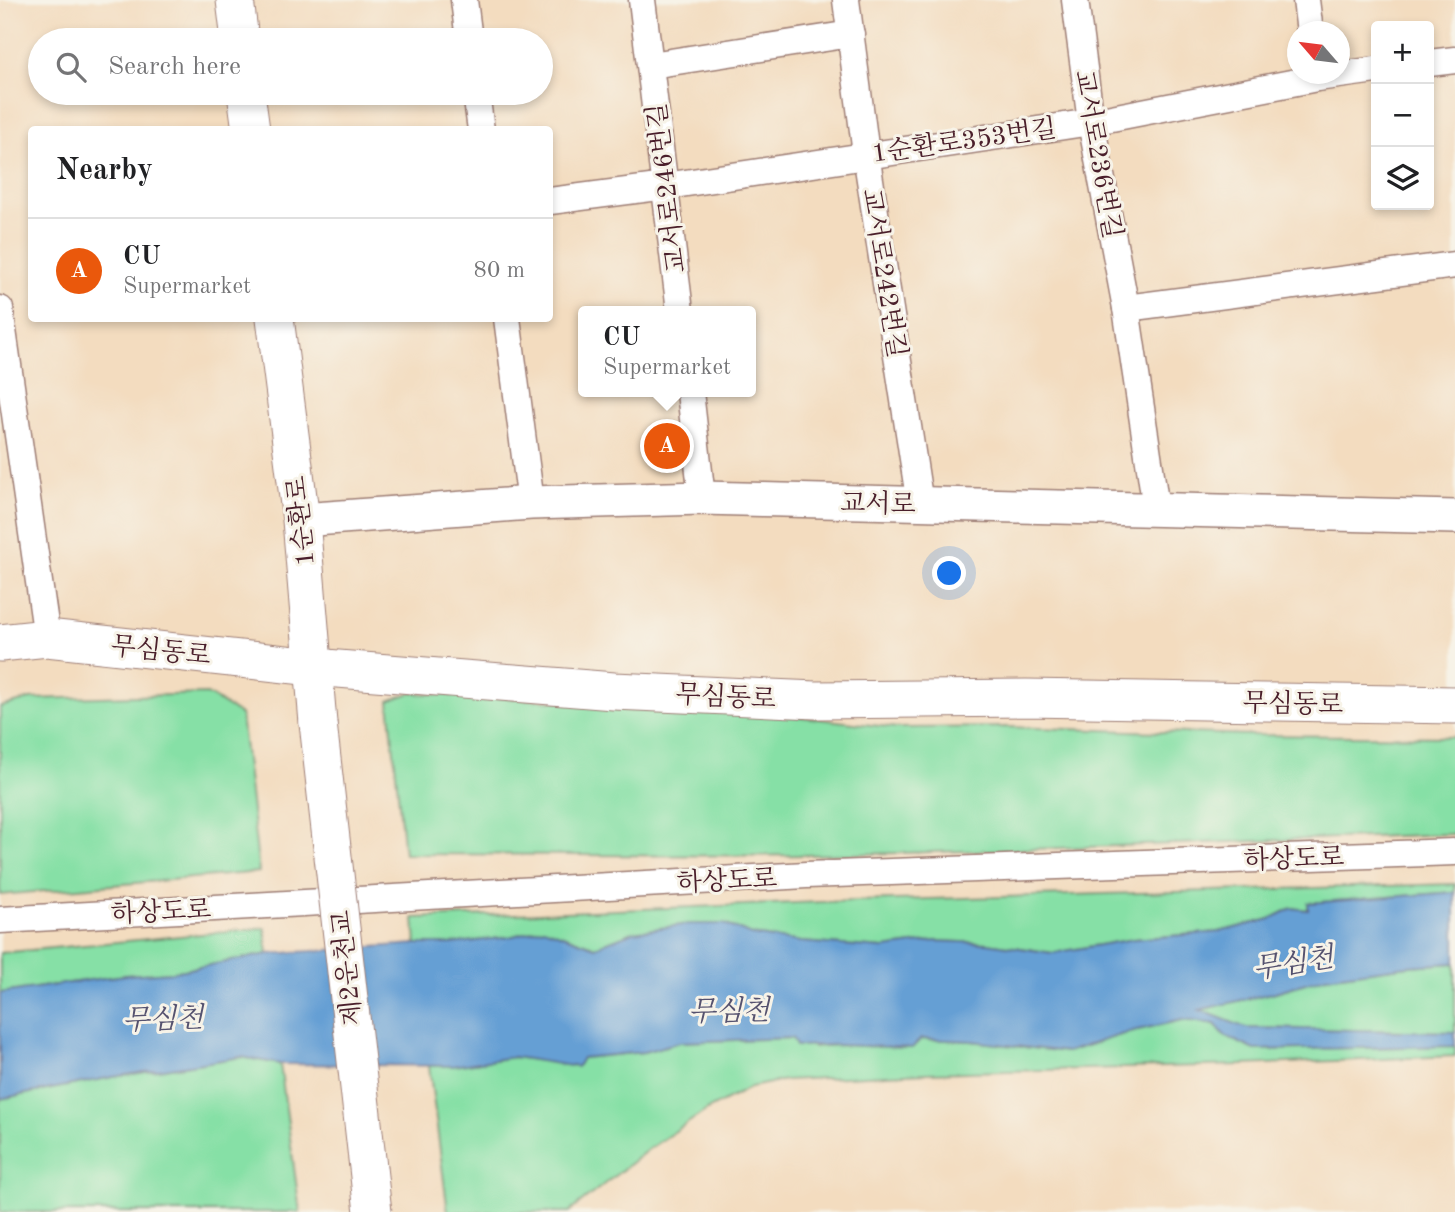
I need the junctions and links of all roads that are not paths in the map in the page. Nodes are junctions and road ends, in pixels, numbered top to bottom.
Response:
1 (235, 0) edge
2 (464, 0) edge
3 (642, 0) edge
4 (846, 0) edge
5 (1075, 0) edge
6 (1306, 0) edge
7 (1309, 21) edge
8 (238, 28) edge
9 (468, 28) edge
10 (850, 34) junction
11 (1455, 60) edge
12 (1434, 62) edge
13 (651, 65) junction
14 (1371, 71) edge
15 (1350, 73) edge
16 (1287, 82) edge
17 (248, 105) edge
18 (478, 105) edge
19 (1091, 121) junction
20 (250, 126) edge
21 (480, 126) edge
22 (866, 154) junction
23 (666, 186) junction
24 (553, 201) edge
25 (1455, 265) edge
26 (679, 306) edge
27 (1126, 308) junction
28 (0, 309) edge
29 (276, 322) edge
30 (508, 322) edge
31 (691, 397) edge
32 (702, 498) junction
33 (531, 503) junction
34 (920, 504) junction
35 (1156, 508) junction
36 (1455, 517) edge
37 (301, 520) junction
38 (47, 638) junction
39 (0, 643) edge
40 (313, 667) junction
41 (1455, 705) edge
42 (318, 723) joint
43 (1455, 852) edge
44 (0, 920) edge
45 (373, 1212) edge

1 - 8 main road
2 - 9 street
3 - 13 street, 교서로246번길
4 - 10 street, 교서로242번길
5 - 19 street, 교서로236번길
6 - 7 street
10 - 13 street, 교서로246번길
10 - 22 street, 교서로242번길
11 - 12 street
13 - 23 street, 교서로246번길
14 - 15 street, 1순환로353번길
16 - 19 street, 1순환로353번길
17 - 20 main road
18 - 21 street
19 - 22 street, 1순환로353번길
19 - 27 street, 교서로236번길
22 - 23 street, 1순환로353번길
22 - 34 street, 교서로242번길
23 - 24 street, 1순환로353번길
23 - 26 street, 교서로246번길
25 - 27 street
27 - 35 street, 교서로236번길
28 - 38 street
29 - 37 main road, 1순환로
30 - 33 street
31 - 32 street
32 - 33 street, 교서로
32 - 34 street, 교서로
33 - 37 street, 교서로
34 - 35 street, 교서로
35 - 36 street, 교서로
37 - 40 main road, 1순환로
38 - 39 main road, 무심동로
38 - 40 main road, 무심동로
40 - 41 main road, 무심동로
40 - 42 main road, 1순환로
42 - 45 main road, 제2운천교, bridge
43 - 44 street, 하상도로

